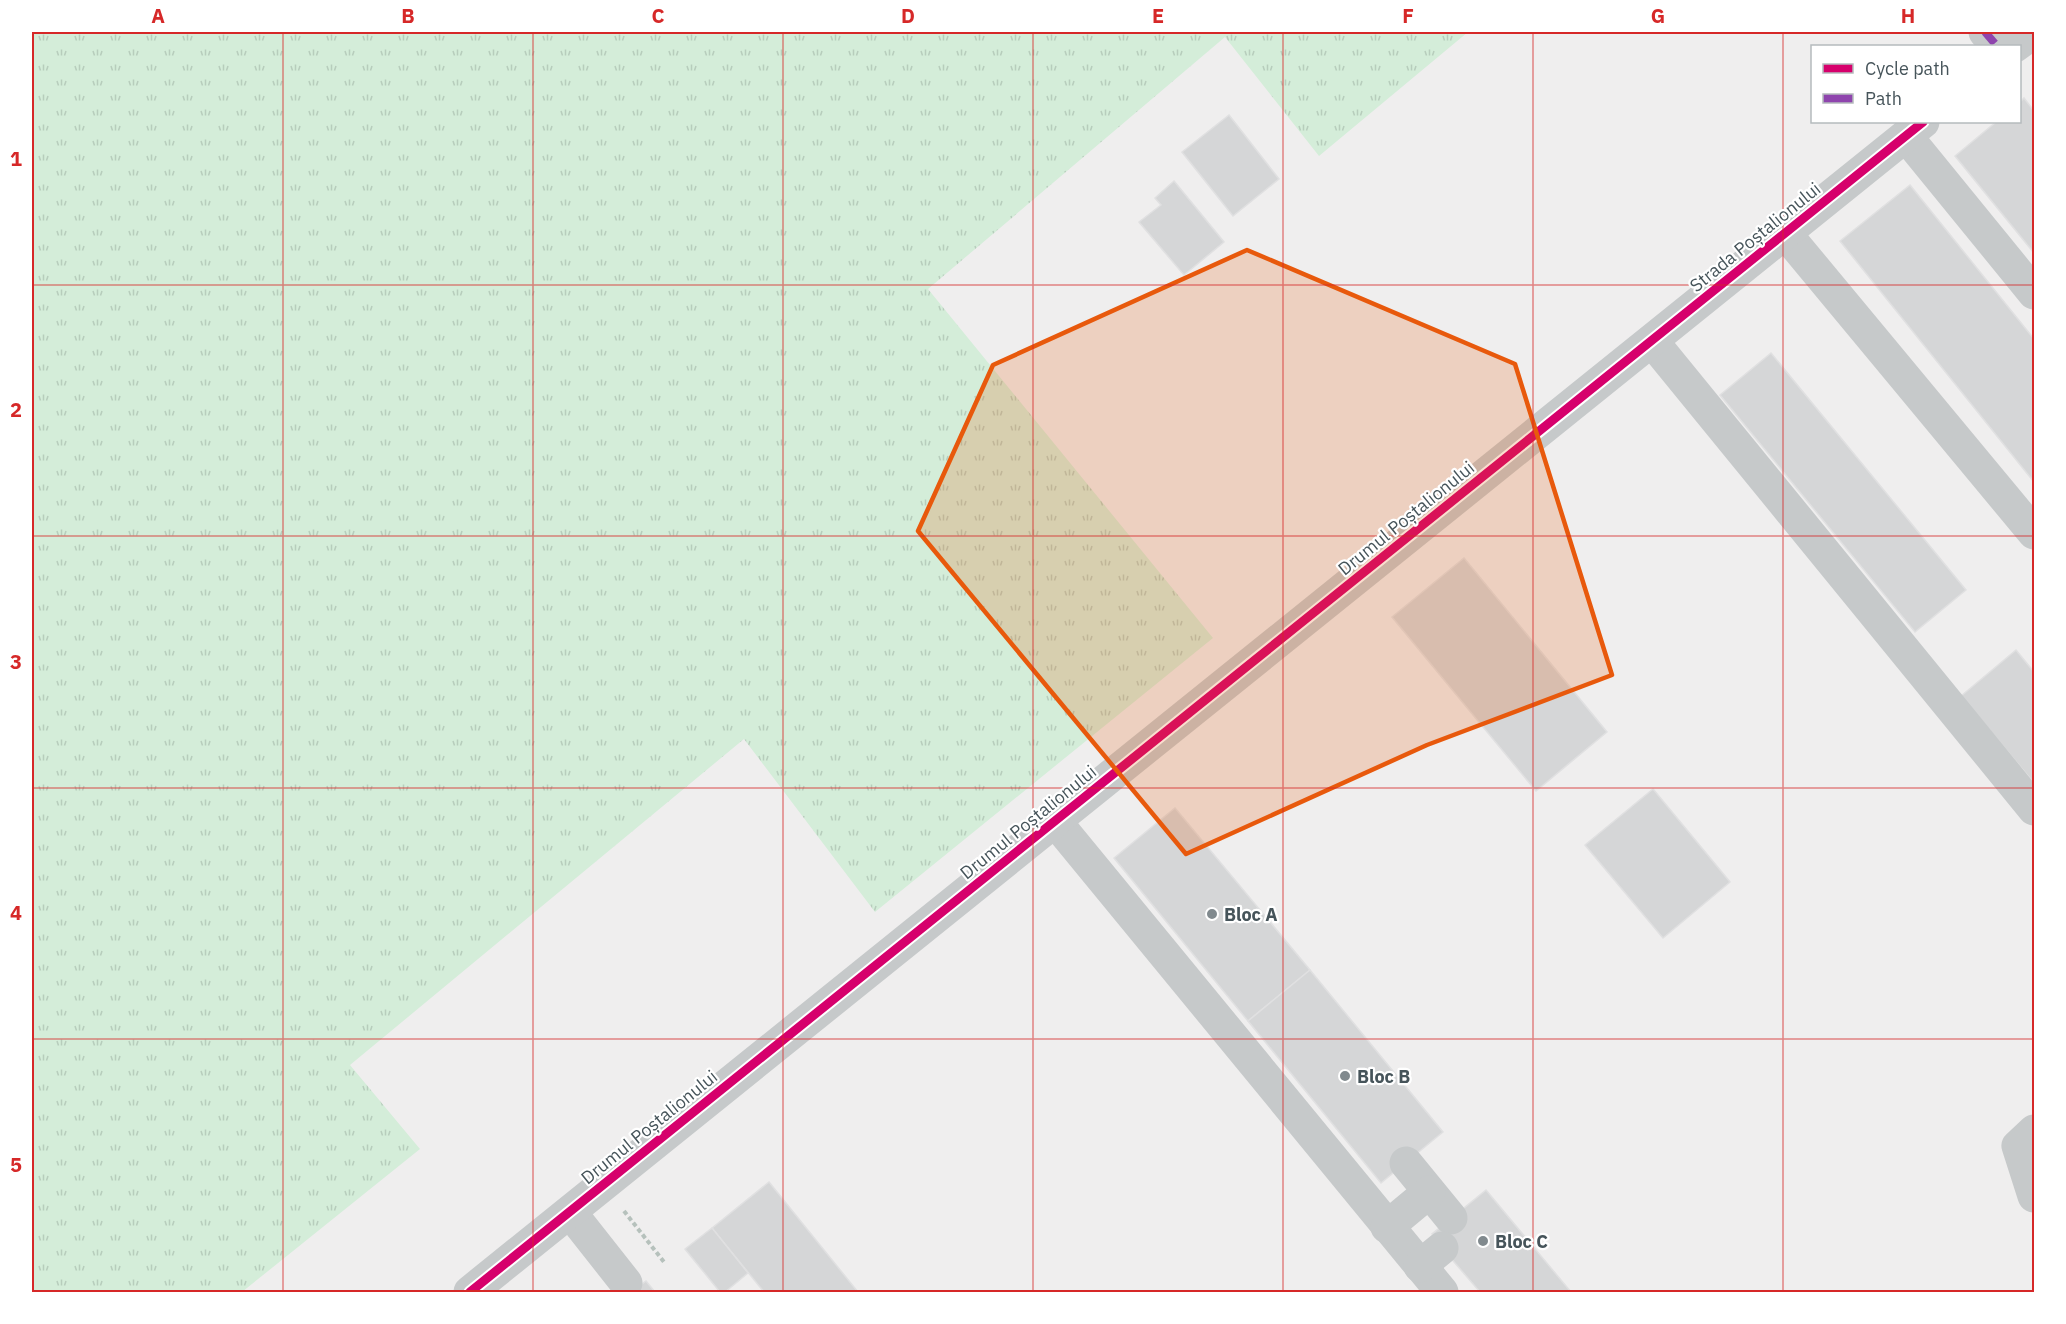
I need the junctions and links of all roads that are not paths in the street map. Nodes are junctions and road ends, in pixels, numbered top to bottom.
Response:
1 (1985, 32) edge
2 (2034, 32) edge
3 (1997, 45) edge
4 (2016, 45) edge
5 (1915, 129) edge
6 (1785, 233) junction
7 (2034, 293) edge
8 (1652, 341) junction
9 (1607, 378) joint
10 (2034, 533) edge
11 (2034, 809) edge
12 (1055, 821) junction
13 (2034, 1131) edge
14 (1406, 1163) dead end
15 (1429, 1192) junction
16 (2034, 1196) edge
17 (570, 1212) junction
18 (1387, 1227) junction
19 (1438, 1244) junction
20 (626, 1283) dead end
21 (470, 1293) edge
22 (1442, 1293) edge

1 - 3 street
2 - 4 street
5 - 6 street, Strada Poștalionului
5 - 7 street
6 - 8 street, Strada Poștalionului
6 - 10 street
8 - 9 street, Strada Poștalionului
8 - 11 street
9 - 12 street, Drumul Poștalionului
12 - 17 street, Drumul Poștalionului
12 - 18 street
13 - 16 street
14 - 15 street
15 - 18 street
15 - 19 street
17 - 20 street
17 - 21 street, Drumul Poștalionului
18 - 19 street
19 - 22 street

